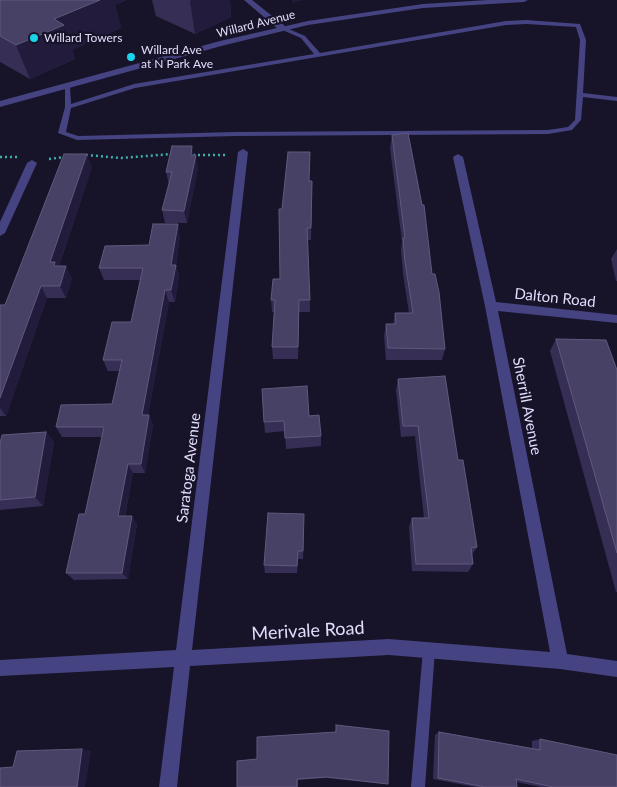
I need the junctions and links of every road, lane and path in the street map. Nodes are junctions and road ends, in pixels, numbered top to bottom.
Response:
1 (248, 0) edge
2 (524, 0) edge
3 (282, 28) junction
4 (318, 54) junction
5 (67, 86) junction
6 (579, 94) junction
7 (617, 99) edge
8 (0, 104) edge
9 (68, 107) junction
10 (243, 152) joint
11 (180, 154) edge
12 (190, 155) edge
13 (68, 156) edge
14 (77, 156) edge
15 (458, 157) dead end
16 (32, 162) joint
17 (0, 233) edge
18 (491, 306) junction
19 (617, 319) edge
20 (428, 650) junction
21 (184, 657) junction
22 (560, 661) junction
23 (0, 668) edge
24 (617, 669) edge
25 (168, 787) edge
26 (418, 787) edge

1 - 3 street
2 - 3 street, Willard Avenue
3 - 4 lane
3 - 5 street, Willard Avenue
4 - 6 lane
4 - 9 lane
5 - 8 street, Willard Avenue
5 - 9 lane
6 - 7 lane
6 - 9 lane
10 - 12 path
10 - 21 street, Saratoga Avenue
11 - 14 path
13 - 16 path
15 - 18 street, Sherrill Avenue
16 - 17 street
18 - 19 street, Dalton Road
18 - 22 street, Sherrill Avenue
20 - 21 street, Merivale Road
20 - 22 street, Merivale Road
20 - 26 lane
21 - 23 street, Merivale Road
21 - 25 street, Saratoga Avenue
22 - 24 street, Merivale Road

